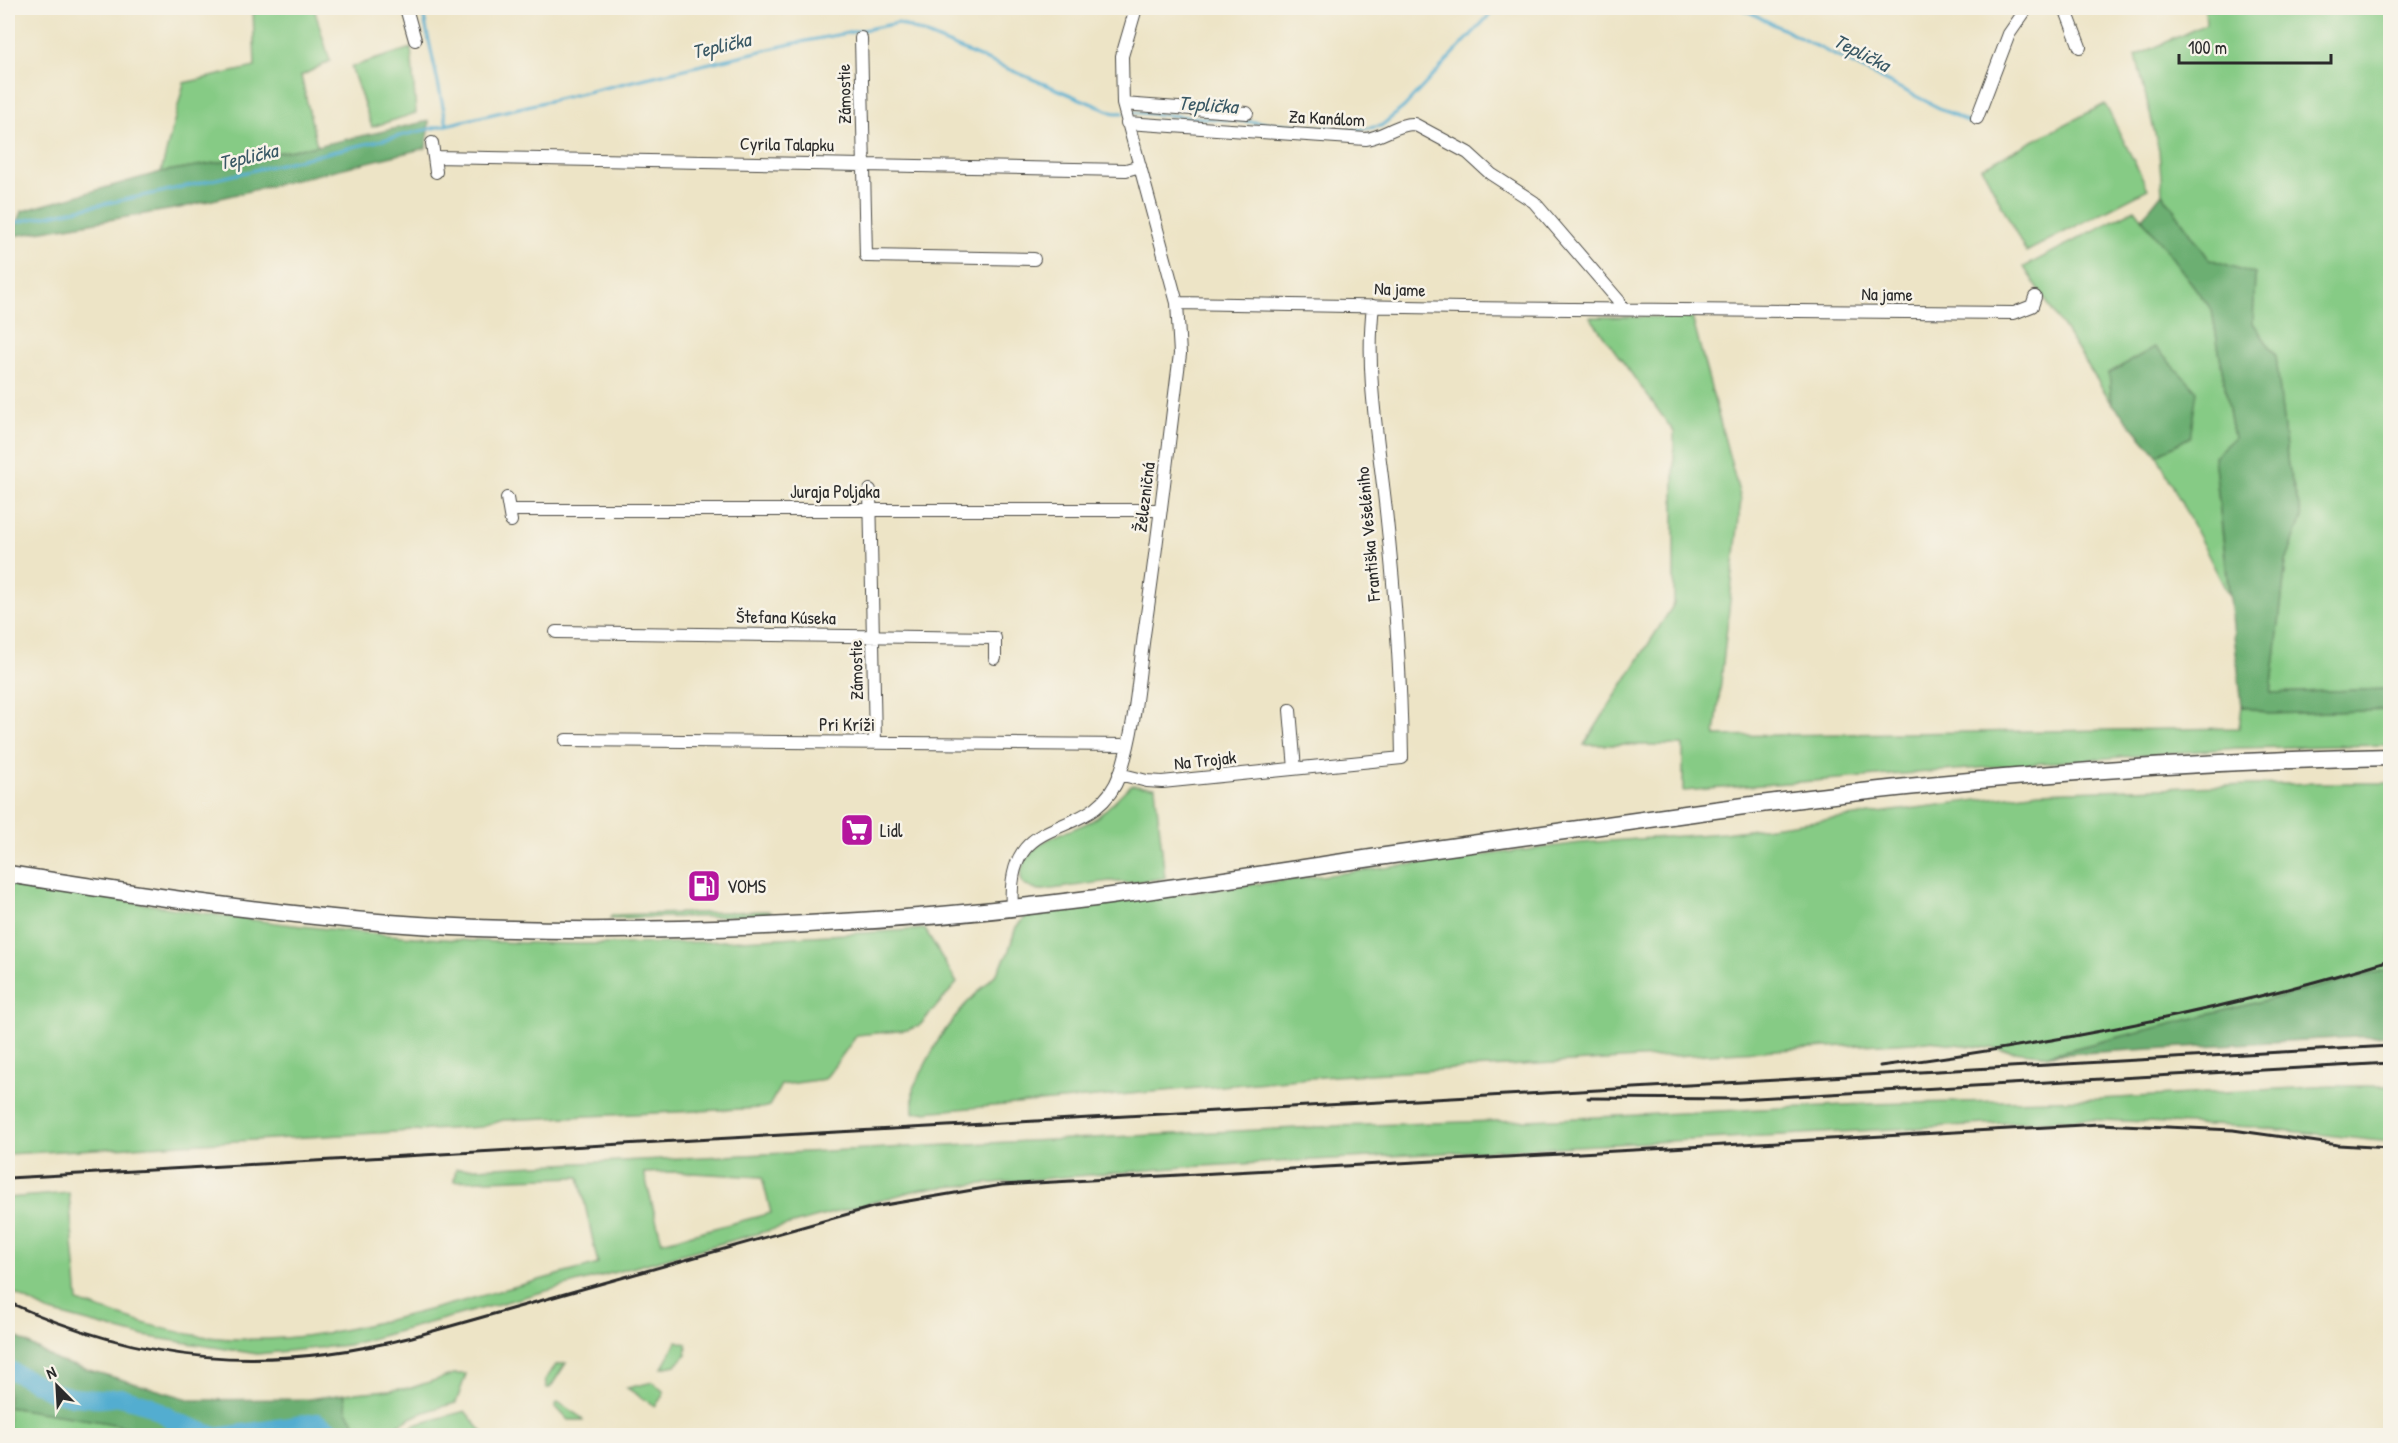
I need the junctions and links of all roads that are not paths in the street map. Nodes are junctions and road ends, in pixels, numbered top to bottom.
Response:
1 (406, 8) edge
2 (1136, 8) edge
3 (2027, 8) edge
4 (2065, 8) edge
5 (861, 38) dead end
6 (415, 40) dead end
7 (2080, 47) dead end
8 (1247, 112) dead end
9 (1125, 114) junction
10 (1977, 118) dead end
11 (432, 143) dead end
12 (434, 158) junction
13 (864, 163) junction
14 (1140, 166) junction
15 (436, 172) dead end
16 (1034, 259) dead end
17 (2035, 297) dead end
18 (1177, 303) junction
19 (1373, 306) junction
20 (1622, 309) junction
21 (870, 490) dead end
22 (870, 509) junction
23 (509, 510) dead end
24 (1161, 510) junction
25 (556, 632) dead end
26 (874, 636) junction
27 (995, 658) dead end
28 (1290, 710) dead end
29 (566, 740) dead end
30 (875, 742) junction
31 (1128, 745) junction
32 (2391, 757) edge
33 (1402, 758) joint
34 (1295, 769) junction
35 (1119, 774) junction
36 (8, 874) edge
37 (1012, 908) junction

1 - 6 street
2 - 9 street, Železničná
3 - 10 street
4 - 7 street
5 - 13 street, Zámostie
8 - 9 street
9 - 14 street, Železničná
9 - 20 street, Za Kanálom
11 - 12 street
12 - 13 street, Cyrila Talapku
12 - 15 street
13 - 14 street, Cyrila Talapku
13 - 16 street, Zámostie
14 - 18 street, Železničná
17 - 20 street, Na jame
18 - 19 street, Na jame
18 - 24 street, Železničná
19 - 20 street, Na jame
19 - 33 street, Františka Vešeléniho
21 - 22 street, Zámostie
22 - 23 street, Juraja Poljaka
22 - 24 street, Juraja Poljaka
22 - 26 street, Zámostie
24 - 31 street, Železničná
25 - 26 street, Štefana Kúseka
26 - 27 street, Štefana Kúseka
26 - 30 street, Zámostie
28 - 34 street
29 - 30 street, Pri Kríži
30 - 31 street, Pri Kríži
31 - 35 street, Železničná
32 - 37 main road
33 - 34 street, Na Trojak
34 - 35 street, Na Trojak
35 - 37 street, Železničná
36 - 37 main road

